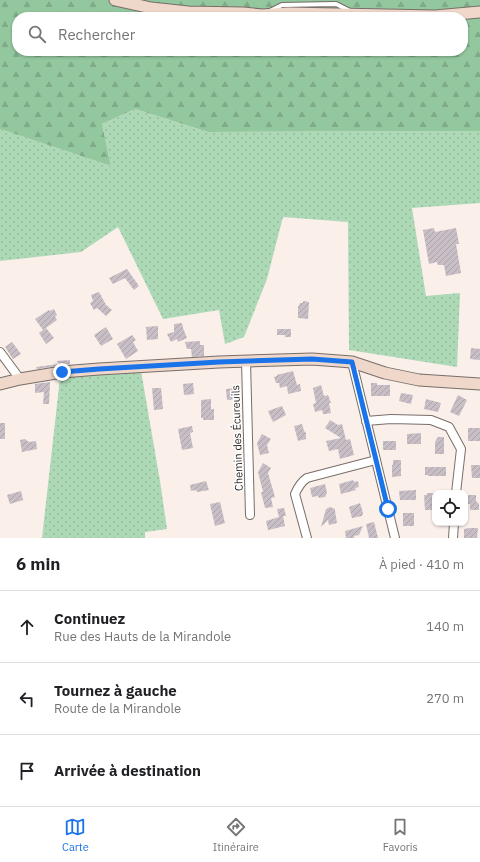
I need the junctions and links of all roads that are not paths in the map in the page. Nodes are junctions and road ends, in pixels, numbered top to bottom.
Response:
1 (115, 0) edge
2 (218, 12) edge
3 (480, 12) edge
4 (468, 13) edge
5 (0, 352) edge
6 (246, 361) junction
7 (352, 362) junction
8 (20, 379) junction
9 (0, 384) edge
10 (480, 384) edge
11 (366, 421) junction
12 (376, 460) junction
13 (456, 490) edge
14 (250, 515) dead end
15 (454, 526) edge
16 (306, 538) edge
17 (395, 538) edge
18 (453, 538) edge

1 - 2 street
3 - 4 street
5 - 8 street
6 - 7 street
6 - 8 street
6 - 14 street, Chemin des Écureuils
7 - 10 street
7 - 11 street
8 - 9 street
11 - 12 street
11 - 13 street
12 - 16 street
12 - 17 street
15 - 18 street

